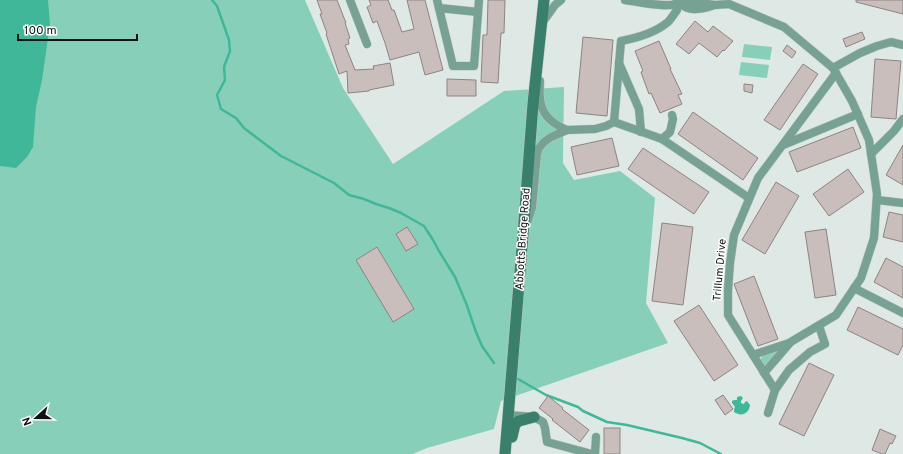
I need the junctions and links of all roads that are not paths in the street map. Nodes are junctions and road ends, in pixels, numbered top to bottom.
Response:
1 (350, 0) edge
2 (480, 0) edge
3 (544, 0) edge
4 (561, 0) edge
5 (625, 0) edge
6 (707, 0) edge
7 (647, 2) edge
8 (678, 3) edge
9 (438, 4) edge
10 (715, 5) junction
11 (478, 12) junction
12 (541, 25) junction
13 (367, 44) dead end
14 (903, 46) edge
15 (537, 60) junction
16 (619, 62) junction
17 (835, 70) junction
18 (858, 114) junction
19 (672, 115) dead end
20 (903, 119) edge
21 (614, 122) junction
22 (567, 130) junction
23 (641, 132) junction
24 (662, 139) junction
25 (782, 145) junction
26 (871, 154) junction
27 (749, 198) junction
28 (877, 200) junction
29 (903, 203) edge
30 (523, 235) junction
31 (854, 288) junction
32 (903, 313) edge
33 (819, 326) junction
34 (789, 343) junction
35 (753, 355) junction
36 (764, 373) junction
37 (775, 390) junction
38 (509, 402) junction
39 (768, 413) dead end
40 (508, 415) junction
41 (534, 417) junction
42 (596, 437) dead end
43 (505, 454) edge
44 (511, 454) edge
45 (592, 454) edge
46 (595, 454) edge

1 - 13 street
2 - 11 street
3 - 12 main road, Abbotts Bridge Road
4 - 12 street, Abbotts Bridge Road
5 - 7 street
6 - 10 street
7 - 8 street
8 - 10 street
8 - 16 street
9 - 11 street
9 - 11 street
10 - 17 street
12 - 15 main road, Abbotts Bridge Road
14 - 17 street
15 - 22 street
15 - 30 main road, Abbotts Bridge Road
16 - 21 street
16 - 23 street
17 - 18 street
17 - 25 street, Trillum Drive
18 - 25 street
18 - 26 street
19 - 24 street
20 - 26 street
21 - 22 street
21 - 23 street
22 - 30 street
23 - 24 street
24 - 27 street
25 - 27 street, Trillum Drive
26 - 28 street
27 - 35 street, Trillum Drive
28 - 29 street
28 - 31 street
30 - 38 main road, Abbotts Bridge Road
31 - 32 street
31 - 33 street
33 - 34 street
33 - 37 street
34 - 35 street
34 - 36 street
35 - 36 street, Trillum Drive
36 - 37 street, Trillum Drive
37 - 39 street
38 - 40 main road, Abbotts Bridge Road
38 - 41 street
40 - 41 street
40 - 43 main road, Abbotts Bridge Road
41 - 44 main road
41 - 45 street
42 - 46 street

